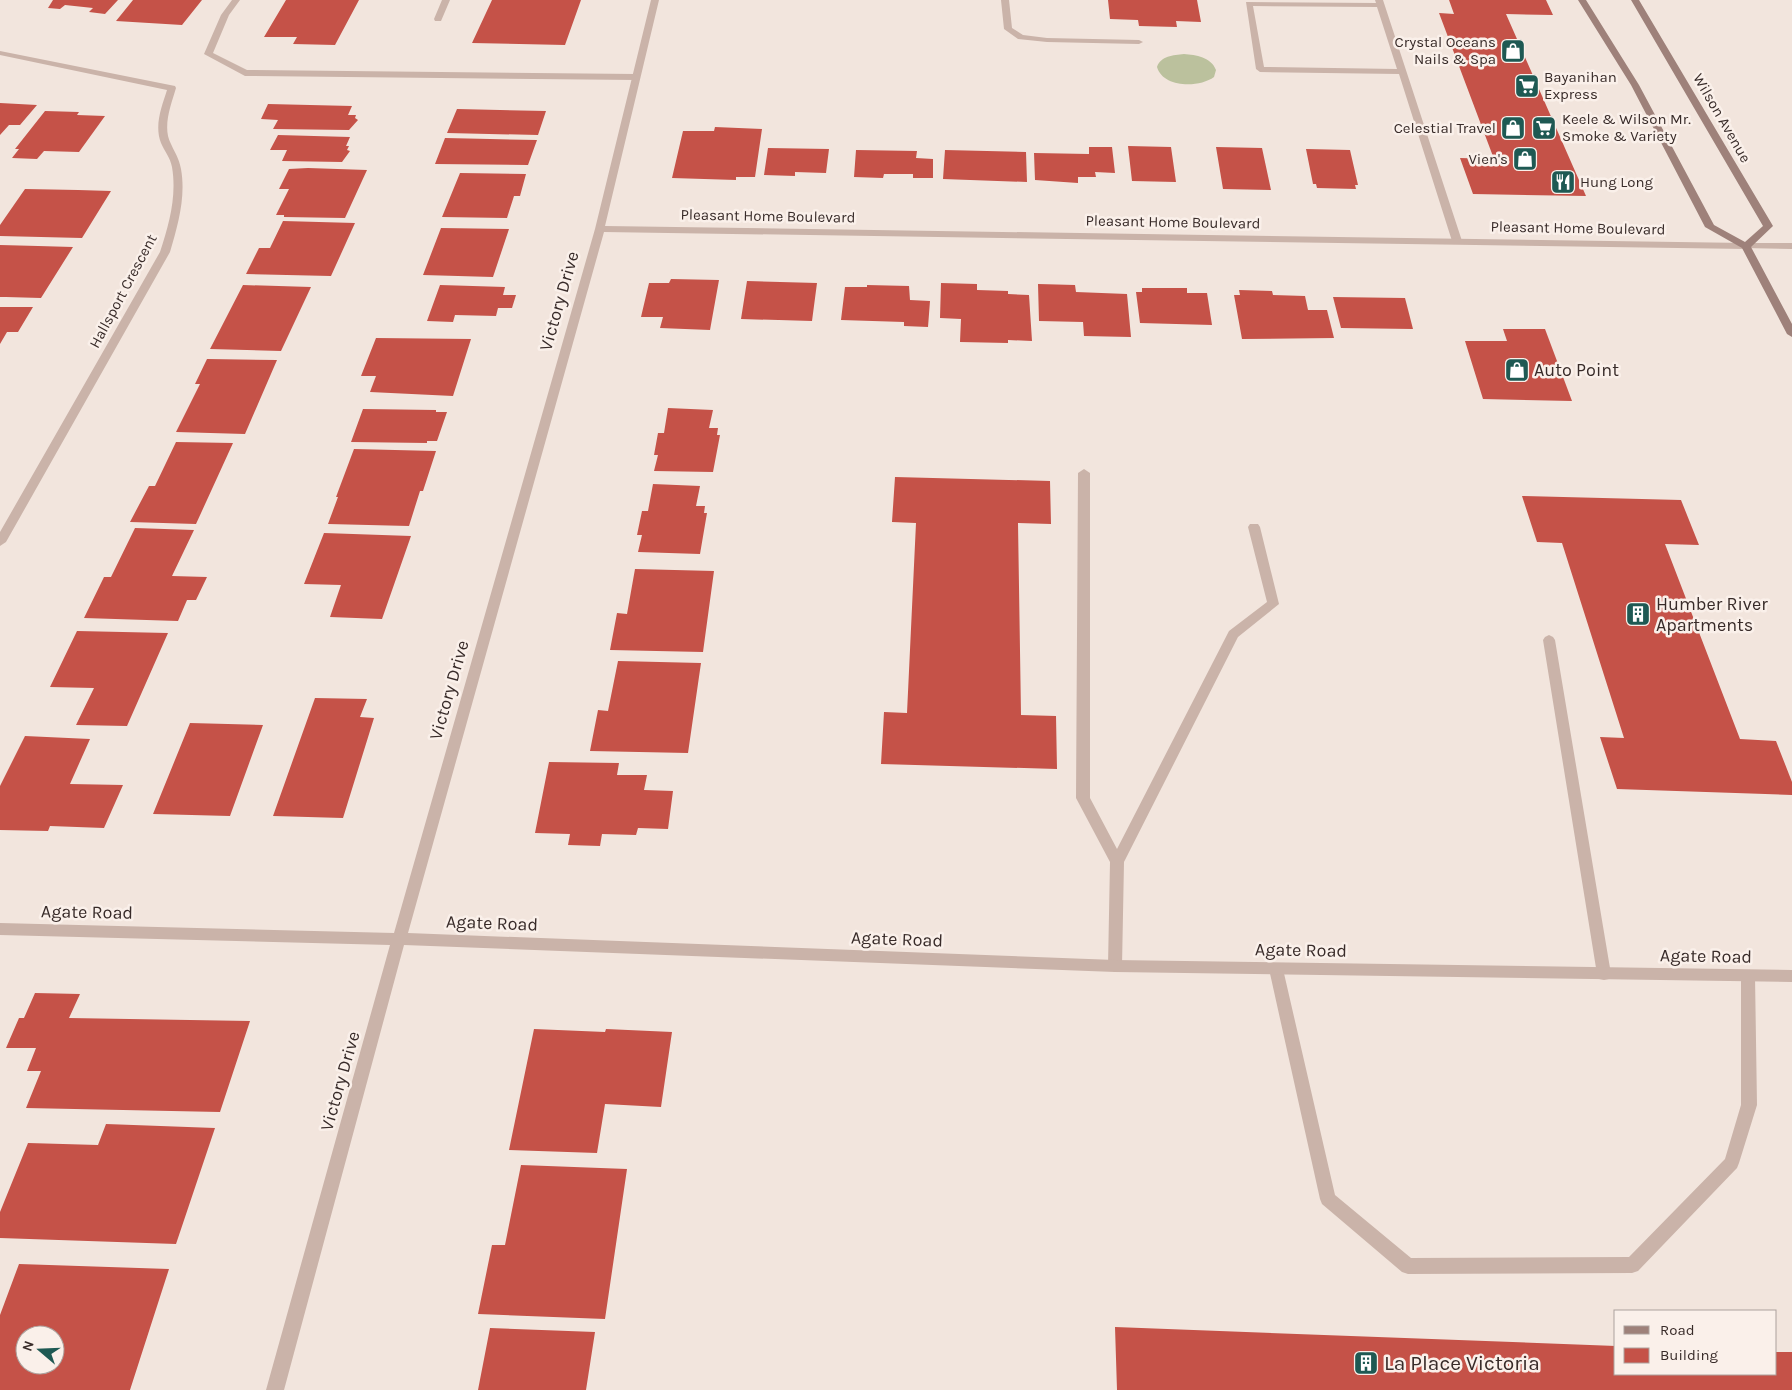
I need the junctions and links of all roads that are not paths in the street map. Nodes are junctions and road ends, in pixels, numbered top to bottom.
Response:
1 (236, 0) edge
2 (446, 0) edge
3 (655, 0) edge
4 (1006, 0) edge
5 (1582, 0) edge
6 (1635, 0) edge
7 (1379, 2) edge
8 (438, 18) dead end
9 (1139, 42) dead end
10 (0, 53) edge
11 (1402, 72) junction
12 (636, 77) junction
13 (600, 229) junction
14 (1457, 242) junction
15 (1746, 246) junction
16 (1792, 246) edge
17 (1792, 334) edge
18 (1084, 474) dead end
19 (1254, 527) dead end
20 (0, 542) edge
21 (1548, 640) dead end
22 (1117, 862) junction
23 (0, 929) edge
24 (399, 938) junction
25 (1115, 966) junction
26 (1276, 969) junction
27 (1604, 974) junction
28 (1748, 976) junction
29 (1792, 976) edge
30 (274, 1390) edge

1 - 12 street
2 - 8 street
3 - 12 street, Victory Drive
4 - 9 street
5 - 15 main road
6 - 15 main road, Wilson Avenue
7 - 11 street
7 - 11 street
10 - 20 street, Hallsport Crescent
11 - 14 street
12 - 13 street, Victory Drive
13 - 14 street, Pleasant Home Boulevard
13 - 24 street, Victory Drive
14 - 15 street, Pleasant Home Boulevard
15 - 16 street, Pleasant Home Boulevard
15 - 17 main road
18 - 22 street
19 - 22 street
21 - 27 street
22 - 25 street
23 - 24 street, Agate Road
24 - 25 street, Agate Road
24 - 30 street, Victory Drive
25 - 26 street, Agate Road
26 - 27 street, Agate Road
26 - 28 street
27 - 28 street, Agate Road
28 - 29 street, Agate Road

